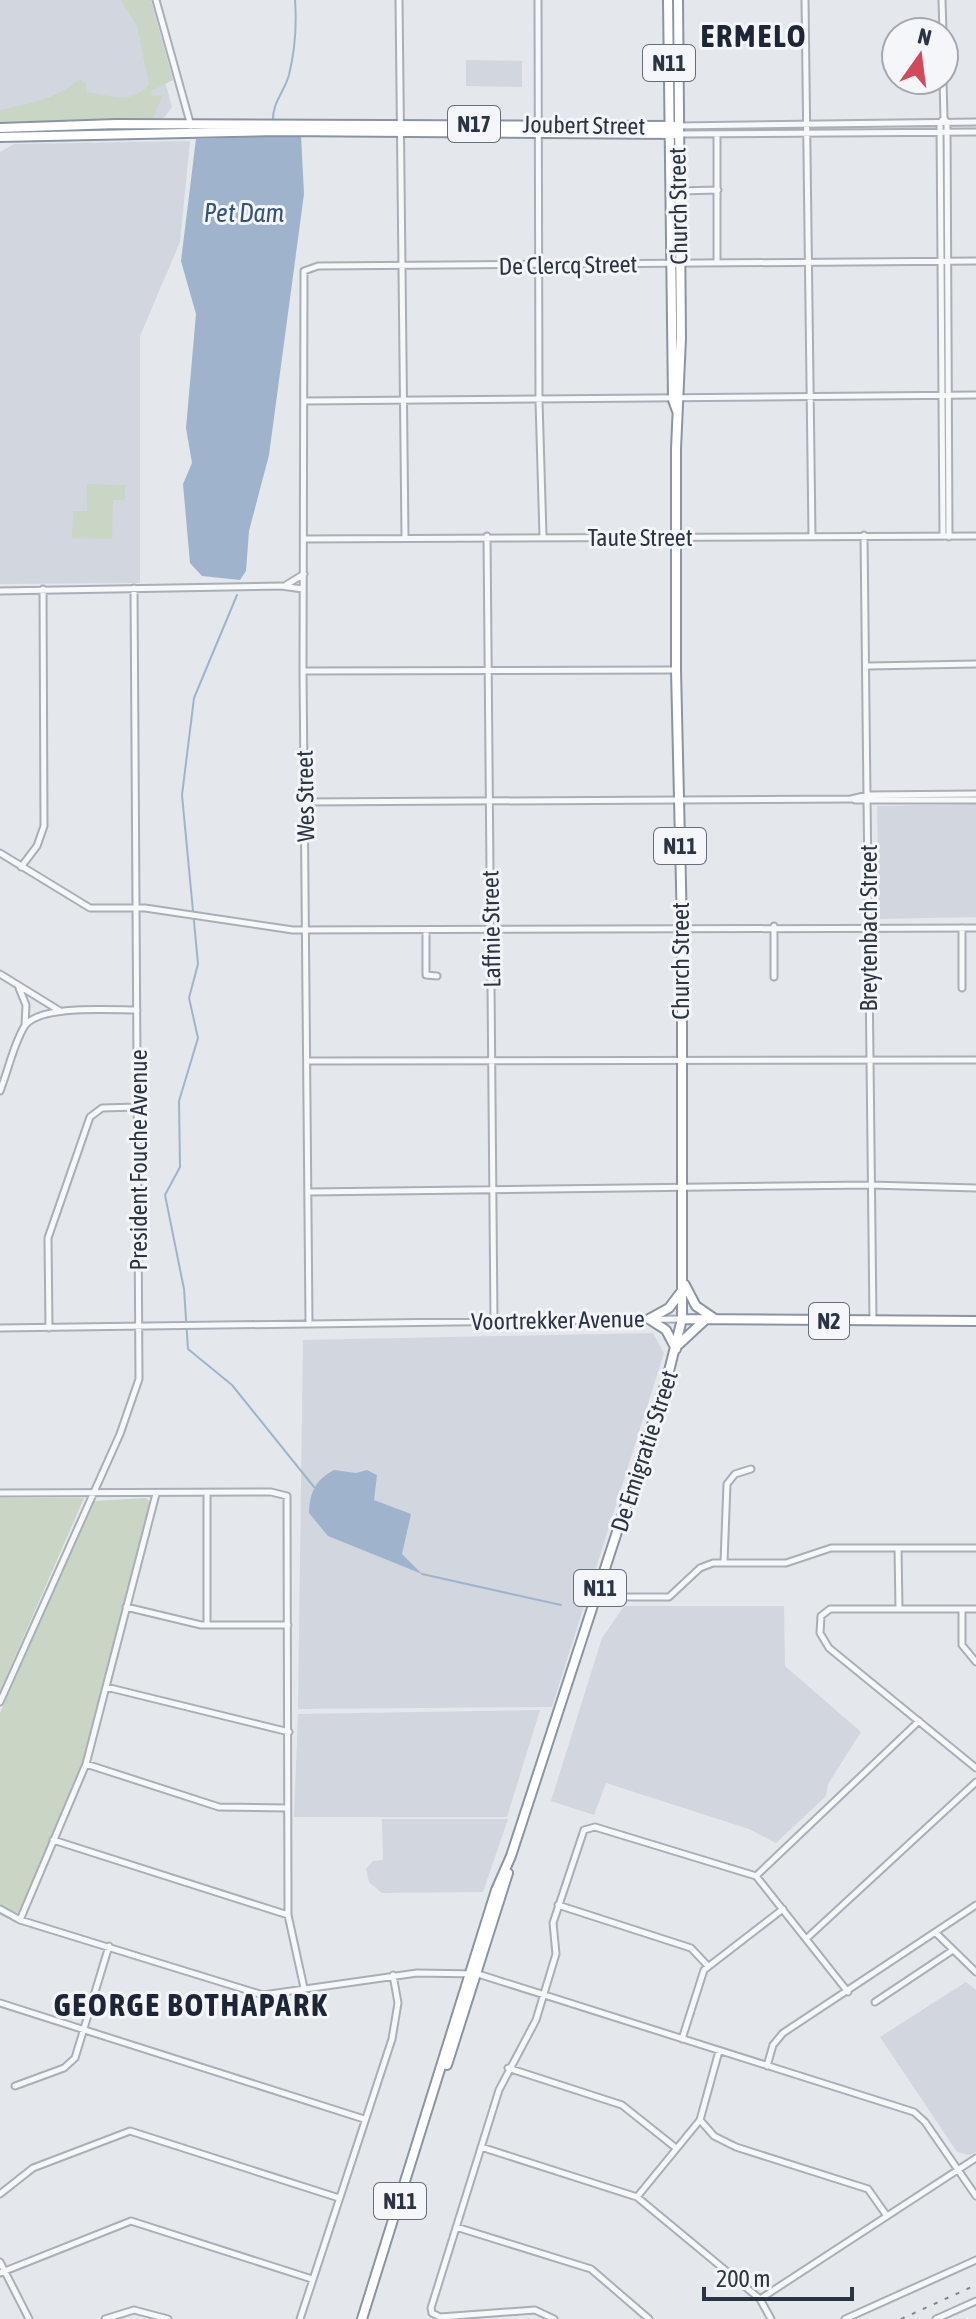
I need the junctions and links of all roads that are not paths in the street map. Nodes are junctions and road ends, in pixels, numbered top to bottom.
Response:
1 (156, 0) edge
2 (399, 0) edge
3 (538, 0) edge
4 (668, 0) edge
5 (678, 0) edge
6 (807, 2) edge
7 (943, 96) edge
8 (944, 121) junction
9 (976, 122) edge
10 (400, 128) junction
11 (191, 129) junction
12 (538, 129) junction
13 (808, 129) junction
14 (673, 130) junction
15 (944, 132) junction
16 (976, 132) edge
17 (1, 135) edge
18 (717, 135) junction
19 (718, 190) junction
20 (678, 191) junction
21 (976, 261) edge
22 (944, 262) junction
23 (717, 263) junction
24 (674, 264) junction
25 (808, 264) junction
26 (538, 265) junction
27 (404, 267) junction
28 (304, 271) joint
29 (976, 395) edge
30 (810, 396) junction
31 (946, 396) junction
32 (677, 400) junction
33 (304, 401) junction
34 (405, 401) junction
35 (539, 401) junction
36 (864, 535) junction
37 (405, 536) junction
38 (487, 536) junction
39 (543, 536) junction
40 (812, 536) junction
41 (946, 536) junction
42 (976, 536) edge
43 (676, 537) junction
44 (304, 539) junction
45 (304, 574) junction
46 (281, 586) junction
47 (134, 588) junction
48 (43, 589) junction
49 (303, 589) junction
50 (0, 591) edge
51 (976, 664) edge
52 (868, 666) junction
53 (487, 670) junction
54 (676, 670) junction
55 (303, 671) junction
56 (976, 794) edge
57 (678, 799) junction
58 (868, 799) junction
59 (976, 800) edge
60 (488, 801) junction
61 (305, 802) junction
62 (0, 853) edge
63 (21, 867) junction
64 (138, 908) junction
65 (774, 926) junction
66 (682, 927) junction
67 (868, 927) junction
68 (962, 928) junction
69 (976, 928) edge
70 (306, 929) junction
71 (426, 930) junction
72 (491, 931) junction
73 (0, 974) edge
74 (437, 976) dead end
75 (774, 977) dead end
76 (19, 987) junction
77 (962, 988) dead end
78 (137, 1010) junction
79 (60, 1011) junction
80 (25, 1025) junction
81 (493, 1060) junction
82 (679, 1060) junction
83 (976, 1060) edge
84 (309, 1061) junction
85 (869, 1061) junction
86 (0, 1091) edge
87 (138, 1107) junction
88 (870, 1185) junction
89 (683, 1188) junction
90 (976, 1188) edge
91 (494, 1191) junction
92 (309, 1192) junction
93 (683, 1285) junction
94 (649, 1319) junction
95 (682, 1319) junction
96 (712, 1319) junction
97 (494, 1321) junction
98 (976, 1321) edge
99 (309, 1322) junction
100 (873, 1322) junction
101 (139, 1327) junction
102 (0, 1328) edge
103 (49, 1328) junction
104 (676, 1348) junction
105 (751, 1469) dead end
106 (0, 1493) edge
107 (93, 1493) junction
108 (156, 1494) junction
109 (207, 1494) junction
110 (898, 1548) junction
111 (976, 1548) edge
112 (724, 1562) junction
113 (597, 1597) junction
114 (126, 1607) junction
115 (899, 1609) junction
116 (962, 1609) junction
117 (976, 1609) edge
118 (207, 1625) junction
119 (288, 1625) junction
120 (976, 1662) edge
121 (106, 1687) junction
122 (0, 1702) edge
123 (919, 1721) junction
124 (289, 1732) junction
125 (86, 1764) junction
126 (976, 1768) edge
127 (976, 1782) edge
128 (287, 1808) junction
129 (53, 1840) junction
130 (756, 1876) junction
131 (558, 1905) junction
132 (976, 1905) edge
133 (0, 1909) edge
134 (783, 1909) junction
135 (288, 1915) junction
136 (20, 1920) junction
137 (936, 1933) junction
138 (806, 1939) junction
139 (109, 1946) junction
140 (953, 1950) junction
141 (708, 1966) junction
142 (976, 1972) edge
143 (474, 1973) junction
144 (393, 1975) junction
145 (304, 1988) junction
146 (848, 1992) junction
147 (543, 1994) junction
148 (875, 2002) dead end
149 (0, 2003) edge
150 (86, 2028) junction
151 (682, 2039) junction
152 (719, 2051) junction
153 (767, 2066) junction
154 (508, 2068) junction
155 (15, 2086) dead end
156 (364, 2119) junction
157 (700, 2120) junction
158 (481, 2147) junction
159 (676, 2148) junction
160 (976, 2158) edge
161 (959, 2168) junction
162 (0, 2194) edge
163 (976, 2196) edge
164 (637, 2197) junction
165 (339, 2198) junction
166 (887, 2216) junction
167 (456, 2227) junction
168 (976, 2260) edge
169 (0, 2262) edge
170 (2, 2272) edge
171 (312, 2279) junction
172 (760, 2299) junction
173 (976, 2301) edge
174 (29, 2319) edge
175 (105, 2319) edge
176 (168, 2319) edge
177 (300, 2319) edge
178 (362, 2319) edge
179 (554, 2319) edge
180 (649, 2319) edge
181 (771, 2319) edge
182 (845, 2319) edge
183 (936, 2319) edge

1 - 11 street
2 - 10 street
3 - 12 street
4 - 14 highway, Church Street / N11
5 - 14 highway, Church Street / N11
6 - 13 street
7 - 8 street
8 - 9 street, Joubert Street
8 - 13 street, Joubert Street
8 - 15 street
10 - 11 highway, Joubert Street / N17
10 - 12 highway, Joubert Street / N17
10 - 27 street
11 - 17 highway, Joubert Street / N17
12 - 14 highway, Joubert Street / N17
12 - 26 street
13 - 14 street, Joubert Street
13 - 15 street, Joubert Street
13 - 18 street, Joubert Street
13 - 25 street
14 - 18 street, Joubert Street
14 - 20 highway, Church Street / N11
14 - 24 highway, Church Street / N11
15 - 16 street, Joubert Street
15 - 22 street
18 - 19 street
19 - 20 street
19 - 23 street
20 - 24 highway, Church Street / N11
21 - 22 street, De Clercq Street
22 - 25 street, De Clercq Street
22 - 31 street
23 - 24 street, De Clercq Street
23 - 25 street, De Clercq Street
24 - 26 street, De Clercq Street
24 - 32 highway, Church Street / N11
25 - 30 street
26 - 27 street, De Clercq Street
26 - 35 street
27 - 28 street, De Clercq Street
27 - 34 street
28 - 33 street, Wes Street
29 - 31 street
30 - 31 street
30 - 32 street
30 - 40 street
31 - 41 street
32 - 35 street
32 - 43 highway, Church Street / N11
33 - 34 street
33 - 44 street, Wes Street
34 - 35 street
34 - 37 street
35 - 39 street
36 - 40 street, Taute Street
36 - 41 street, Taute Street
36 - 52 street, Breytenbach Street
37 - 38 street, Taute Street
37 - 44 street, Taute Street
38 - 39 street, Taute Street
38 - 53 street, Laffnie Street
39 - 43 street, Taute Street
40 - 43 street, Taute Street
41 - 42 street, Taute Street
43 - 54 highway, Church Street / N11
44 - 45 street, Wes Street
45 - 46 street
45 - 49 street, Wes Street
46 - 47 street
46 - 49 street
47 - 48 street
47 - 64 street, President Fouche Avenue
48 - 50 street
48 - 63 street
49 - 55 street, Wes Street
51 - 52 street
52 - 58 street, Breytenbach Street
53 - 54 street
53 - 55 street
53 - 60 street, Laffnie Street
54 - 57 highway, Church Street / N11
55 - 61 street, Wes Street
56 - 58 street
57 - 58 street
57 - 60 street
57 - 66 highway, Church Street / N11
58 - 59 street
58 - 67 street, Breytenbach Street
60 - 61 street
60 - 72 street, Laffnie Street
61 - 70 street, Wes Street
62 - 63 street
63 - 64 street
64 - 70 street
64 - 78 street, President Fouche Avenue
65 - 66 street
65 - 67 street
65 - 75 street
66 - 72 street
66 - 82 highway, Church Street / N11
67 - 68 street
67 - 85 street, Breytenbach Street
68 - 69 street
68 - 77 street
70 - 71 street
70 - 84 street, Wes Street
71 - 72 street
71 - 74 street
72 - 81 street, Laffnie Street
73 - 76 street
76 - 79 street
76 - 80 street
78 - 79 street
78 - 87 street, President Fouche Avenue
79 - 80 street
80 - 86 street
81 - 82 street
81 - 84 street
81 - 91 street, Laffnie Street
82 - 85 street
82 - 89 highway, Church Street / N11
83 - 85 street
84 - 92 street, Wes Street
85 - 88 street, Breytenbach Street
87 - 101 street, President Fouche Avenue
87 - 103 street
88 - 89 street
88 - 90 street
88 - 100 street, Breytenbach Street
89 - 91 street
89 - 93 highway, Church Street / N11
91 - 92 street
91 - 97 street, Laffnie Street
92 - 99 street, Wes Street
93 - 94 highway
93 - 95 highway, Church Street / N11
93 - 96 highway
94 - 95 street, Voortrekker Avenue
94 - 97 street, Voortrekker Avenue
94 - 104 highway
95 - 96 highway, Voortrekker Avenue / N2
95 - 104 highway, De Emigratie Street / N11
96 - 100 highway, Voortrekker Avenue / N2
96 - 104 highway
97 - 99 street, Voortrekker Avenue
98 - 100 highway, Voortrekker Avenue / N2
99 - 101 street, Voortrekker Avenue
101 - 103 street, Voortrekker Avenue
101 - 107 street, President Fouche Avenue
102 - 103 street, Voortrekker Avenue
104 - 113 highway, De Emigratie Street / N11
105 - 112 street
106 - 107 street
107 - 108 street
107 - 122 street, President Fouche Avenue
108 - 109 street
108 - 114 street
109 - 118 street
109 - 119 street
110 - 111 street
110 - 112 street
110 - 115 street
112 - 113 street
113 - 143 highway, De Emigratie Street / N11
114 - 118 street
114 - 121 street
115 - 116 street
115 - 123 street
116 - 117 street
116 - 120 street
118 - 119 street
119 - 124 street
121 - 124 street
121 - 125 street
123 - 126 street
123 - 130 street
124 - 128 street
125 - 128 street
125 - 129 street
127 - 138 street
128 - 135 street
129 - 135 street
129 - 136 street
130 - 131 street
130 - 134 street
131 - 141 street
131 - 147 street
132 - 137 street
133 - 136 street
134 - 138 street
134 - 141 street
135 - 145 street
136 - 139 street
137 - 140 street
137 - 146 street
138 - 146 street
139 - 145 street
139 - 150 street
140 - 142 street
140 - 148 street
141 - 151 street
143 - 144 street
143 - 147 street
143 - 178 highway, De Emigratie Street / N11
144 - 145 street
144 - 156 street
146 - 153 street
147 - 151 street
147 - 154 street
149 - 150 street
150 - 155 street
150 - 156 street
151 - 152 street
152 - 153 street
152 - 157 street
153 - 161 street
154 - 158 street
154 - 159 street
156 - 165 street
157 - 159 street
157 - 166 street
158 - 164 street
158 - 167 street
159 - 164 street
160 - 161 street
161 - 163 street
161 - 166 street
162 - 165 street
164 - 172 street
165 - 171 street
166 - 172 street
167 - 179 street
167 - 180 street
168 - 182 street
169 - 170 street
170 - 171 street
170 - 174 street
171 - 177 street
172 - 181 street
173 - 183 street
175 - 176 street

